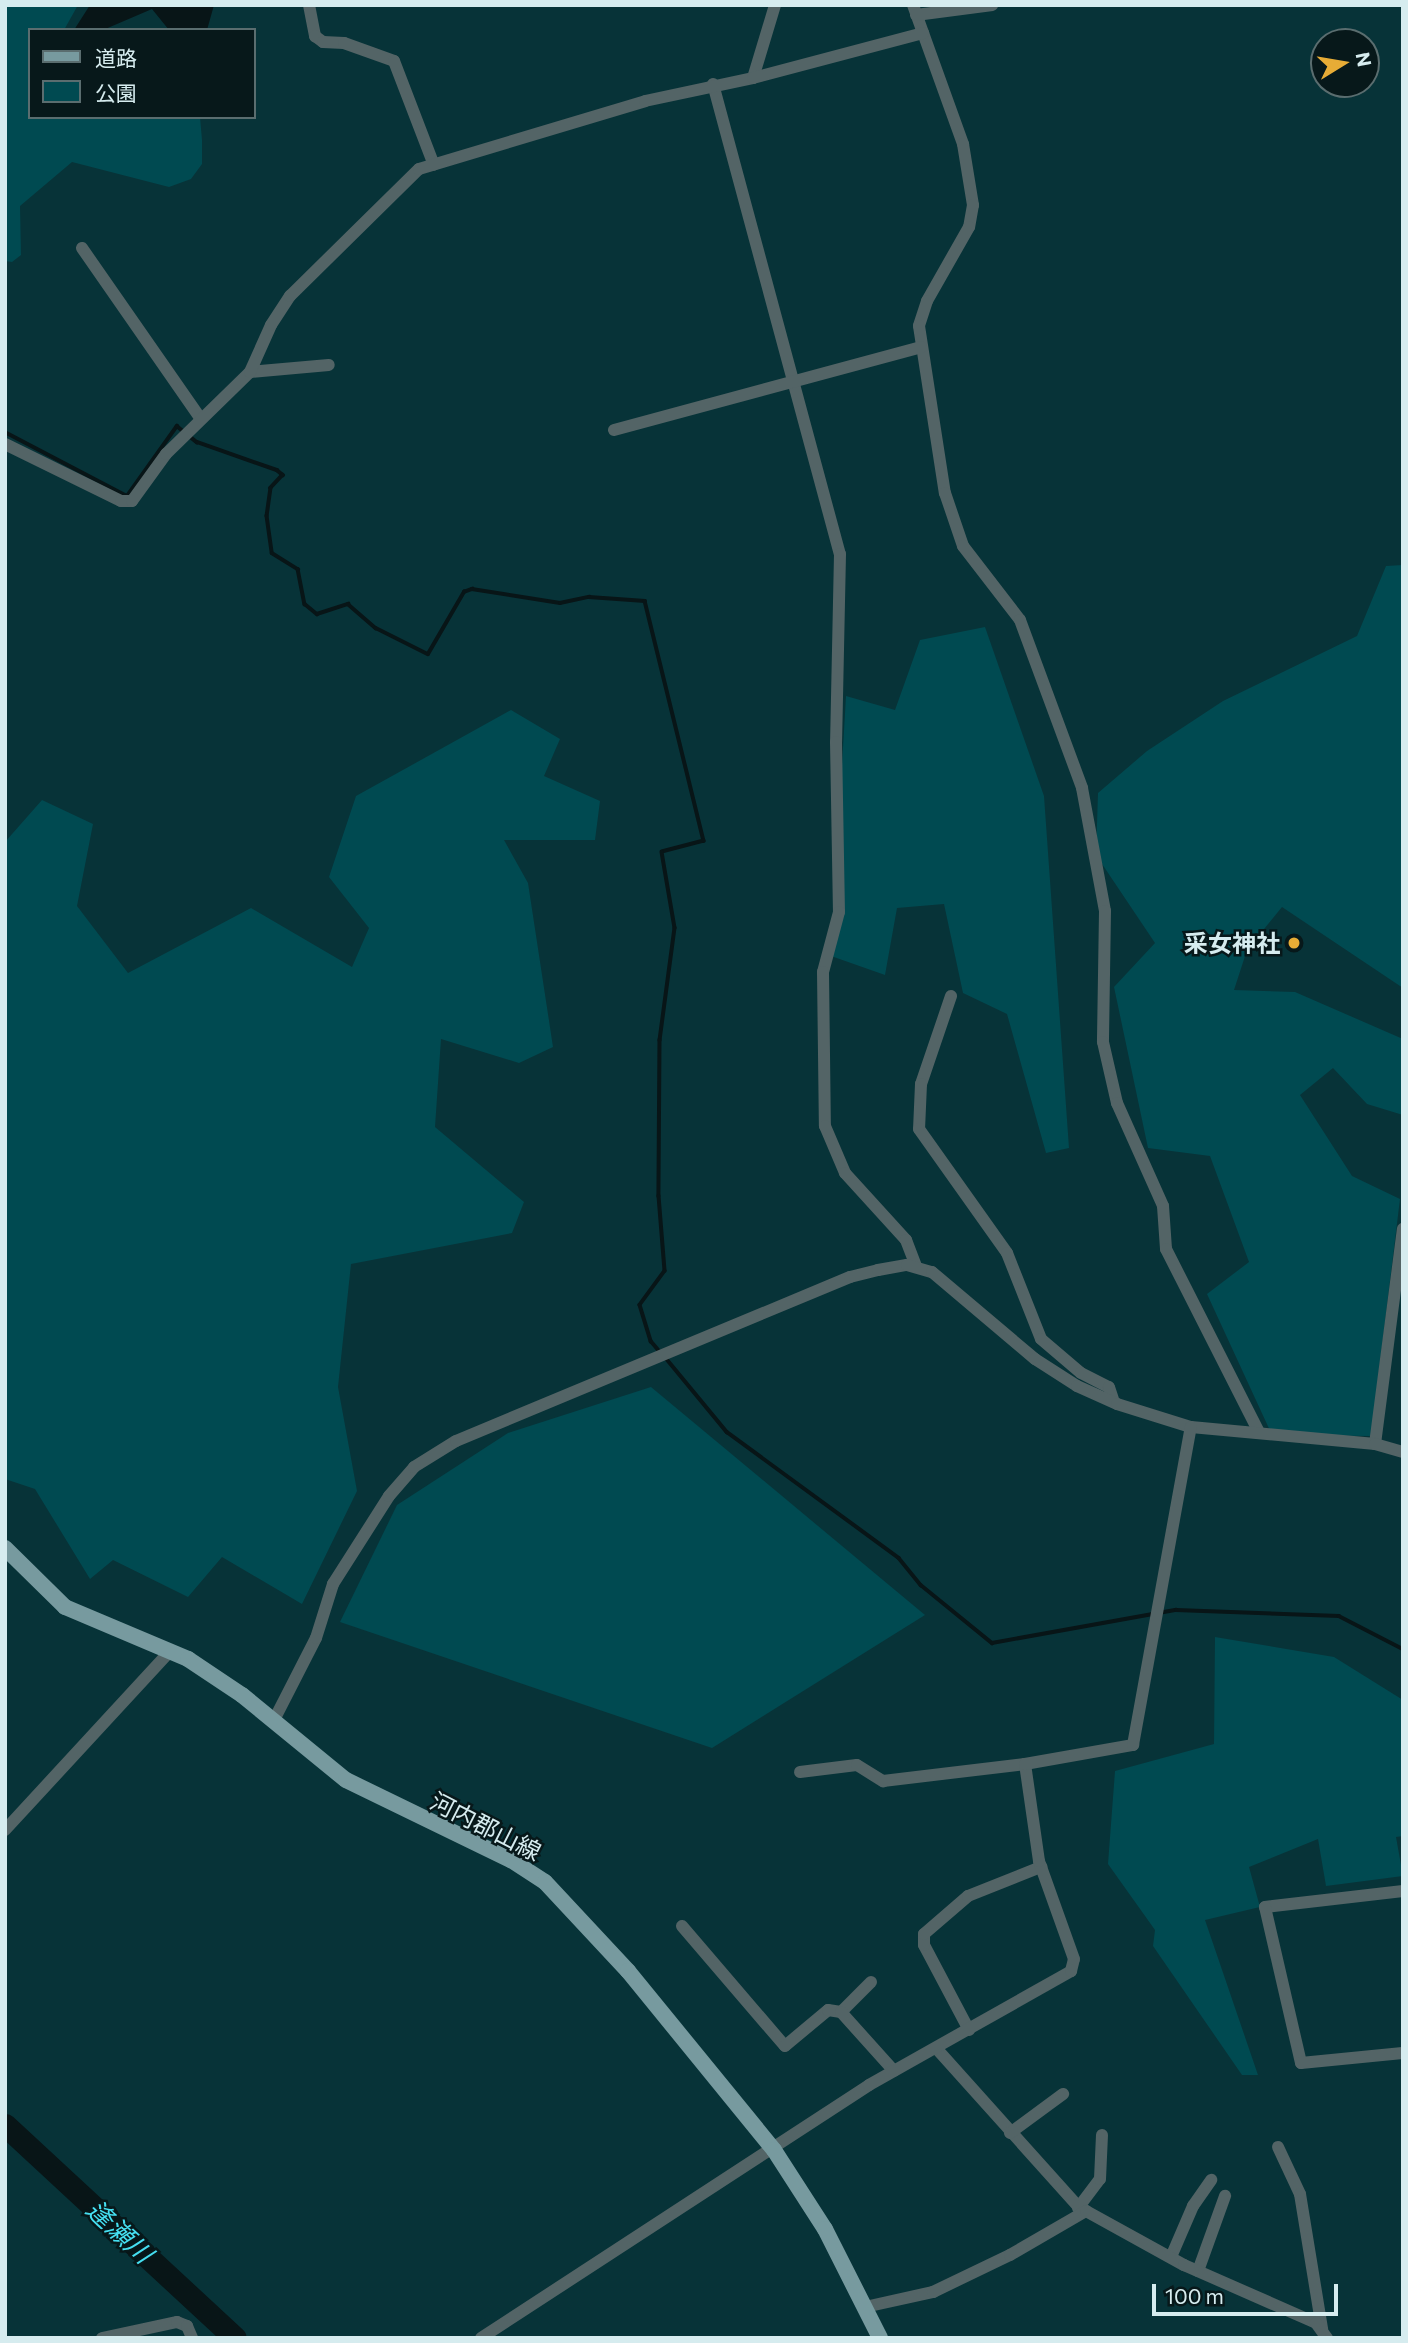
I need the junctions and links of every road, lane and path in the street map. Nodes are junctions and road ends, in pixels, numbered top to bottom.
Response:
1 (309, 5) edge
2 (775, 5) edge
3 (992, 5) edge
4 (914, 10) edge
5 (923, 33) junction
6 (752, 78) junction
7 (713, 84) junction
8 (434, 165) junction
9 (82, 248) dead end
10 (921, 347) junction
11 (329, 365) dead end
12 (250, 372) junction
13 (792, 382) junction
14 (201, 419) junction
15 (614, 430) dead end
16 (5, 444) edge
17 (951, 996) dead end
18 (1403, 1229) edge
19 (916, 1266) junction
20 (1114, 1402) junction
21 (1191, 1427) junction
22 (1259, 1432) junction
23 (1375, 1444) junction
24 (1403, 1452) edge
25 (5, 1548) edge
26 (170, 1651) junction
27 (273, 1722) junction
28 (1025, 1764) junction
29 (800, 1772) dead end
30 (5, 1830) edge
31 (1041, 1867) junction
32 (1403, 1891) edge
33 (682, 1926) dead end
34 (871, 1982) dead end
35 (841, 2012) junction
36 (969, 2030) junction
37 (936, 2048) junction
38 (1403, 2053) edge
39 (894, 2071) junction
40 (1063, 2094) dead end
41 (1010, 2133) junction
42 (1102, 2134) dead end
43 (1278, 2147) dead end
44 (774, 2150) junction
45 (1211, 2180) dead end
46 (1225, 2196) dead end
47 (1080, 2209) junction
48 (1171, 2257) junction
49 (1198, 2271) junction
50 (865, 2306) junction
51 (1324, 2334) edge
52 (102, 2338) edge
53 (192, 2338) edge
54 (481, 2338) edge
55 (880, 2338) edge

1 - 8 street
2 - 6 street
3 - 4 street
4 - 5 street
5 - 6 street
5 - 10 street
6 - 7 street
7 - 8 street
7 - 13 street
8 - 12 street
9 - 14 street
10 - 13 street
10 - 22 street
11 - 12 street
12 - 14 street
13 - 15 street
13 - 19 street
14 - 16 street
17 - 20 street
18 - 23 street
19 - 20 street
19 - 27 street
20 - 21 street
21 - 22 street
21 - 28 street
22 - 23 street
23 - 24 street
25 - 26 main road, 河内郡山線
26 - 27 main road, 河内郡山線
26 - 30 street
27 - 44 main road, 河内郡山線
28 - 29 street
28 - 31 street
31 - 36 street
31 - 36 street
32 - 38 street
33 - 35 street
34 - 35 street
35 - 39 street
36 - 37 street
37 - 39 street
37 - 41 street
39 - 44 street
40 - 41 street
41 - 47 street
42 - 47 street
43 - 51 street
44 - 50 main road, 河内郡山線
44 - 54 street
45 - 48 street
46 - 49 street
47 - 48 street
47 - 50 street
48 - 49 street
49 - 51 street
50 - 55 main road, 河内郡山線
52 - 53 street

